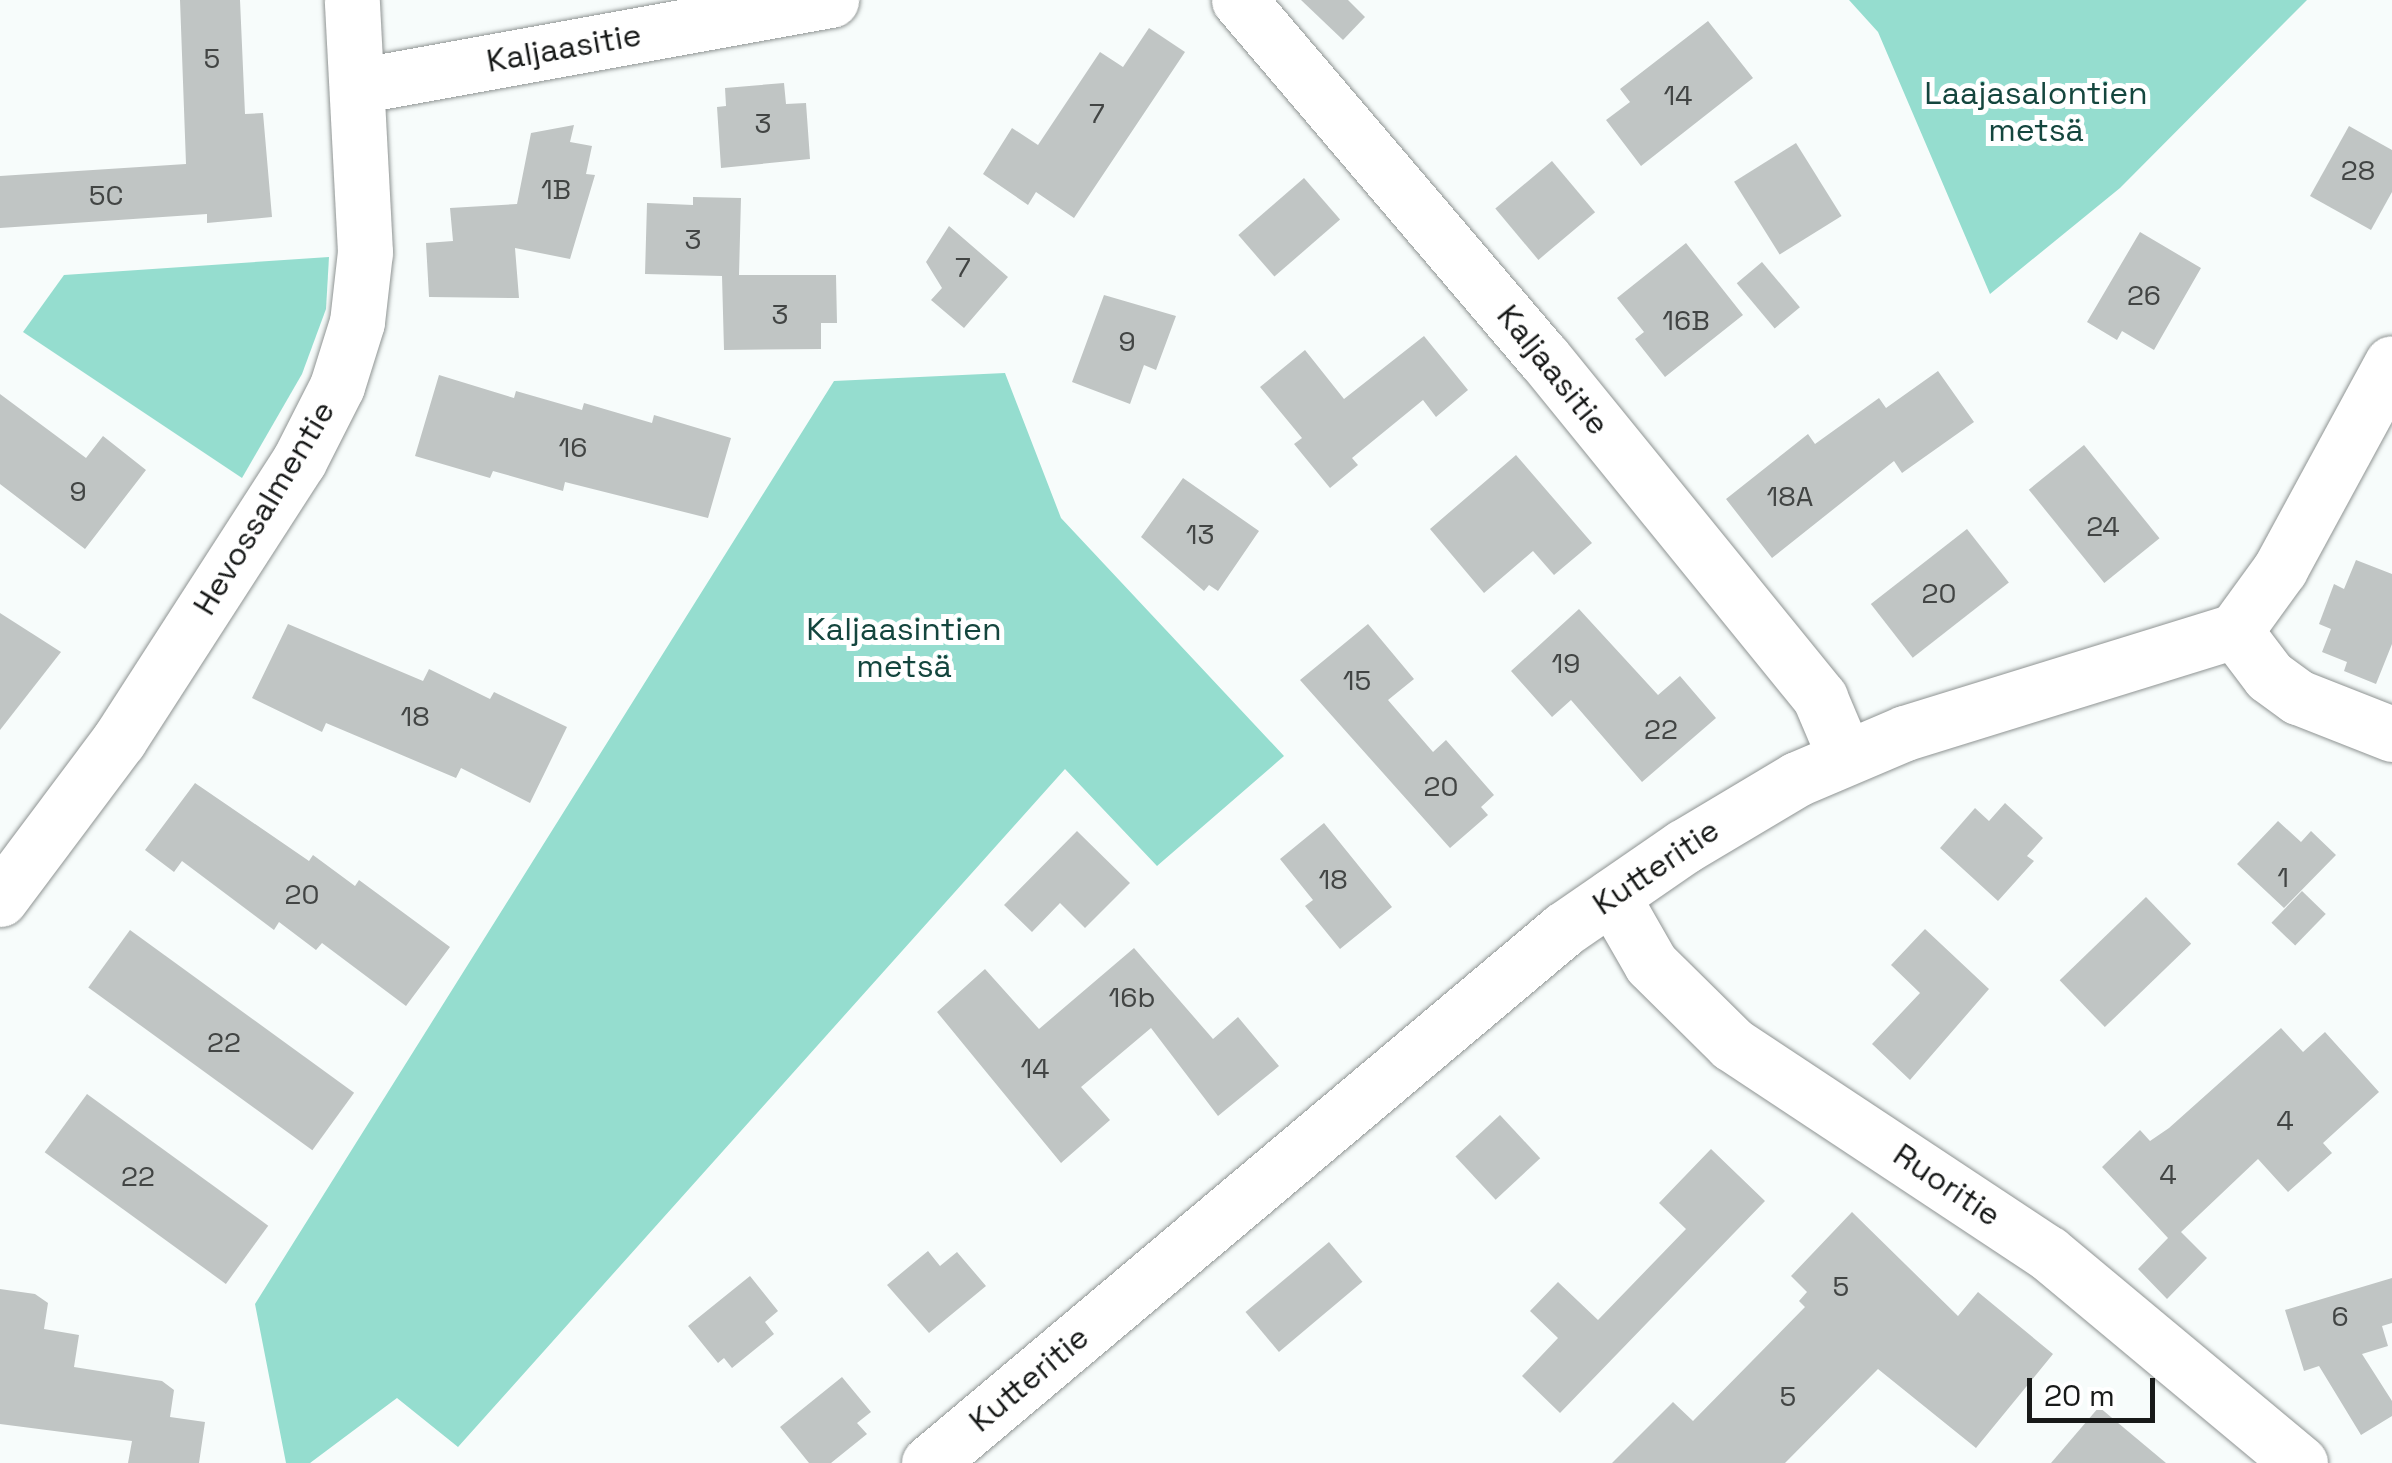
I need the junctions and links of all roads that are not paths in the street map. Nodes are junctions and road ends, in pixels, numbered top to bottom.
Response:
1 (352, 0) edge
2 (831, 0) edge
3 (1239, 0) edge
4 (357, 86) junction
5 (2392, 363) edge
6 (2235, 631) junction
7 (2392, 734) edge
8 (1844, 757) junction
9 (1612, 896) junction
10 (0, 899) edge
11 (929, 1463) edge
12 (2300, 1463) edge

1 - 4 street, Hevossalmentie
2 - 4 street, Kaljaasitie
3 - 8 street, Kaljaasitie
4 - 10 street, Hevossalmentie
5 - 6 street
6 - 7 street
6 - 8 street, Kutteritie
8 - 9 street, Kutteritie
9 - 11 street, Kutteritie
9 - 12 street, Ruoritie

